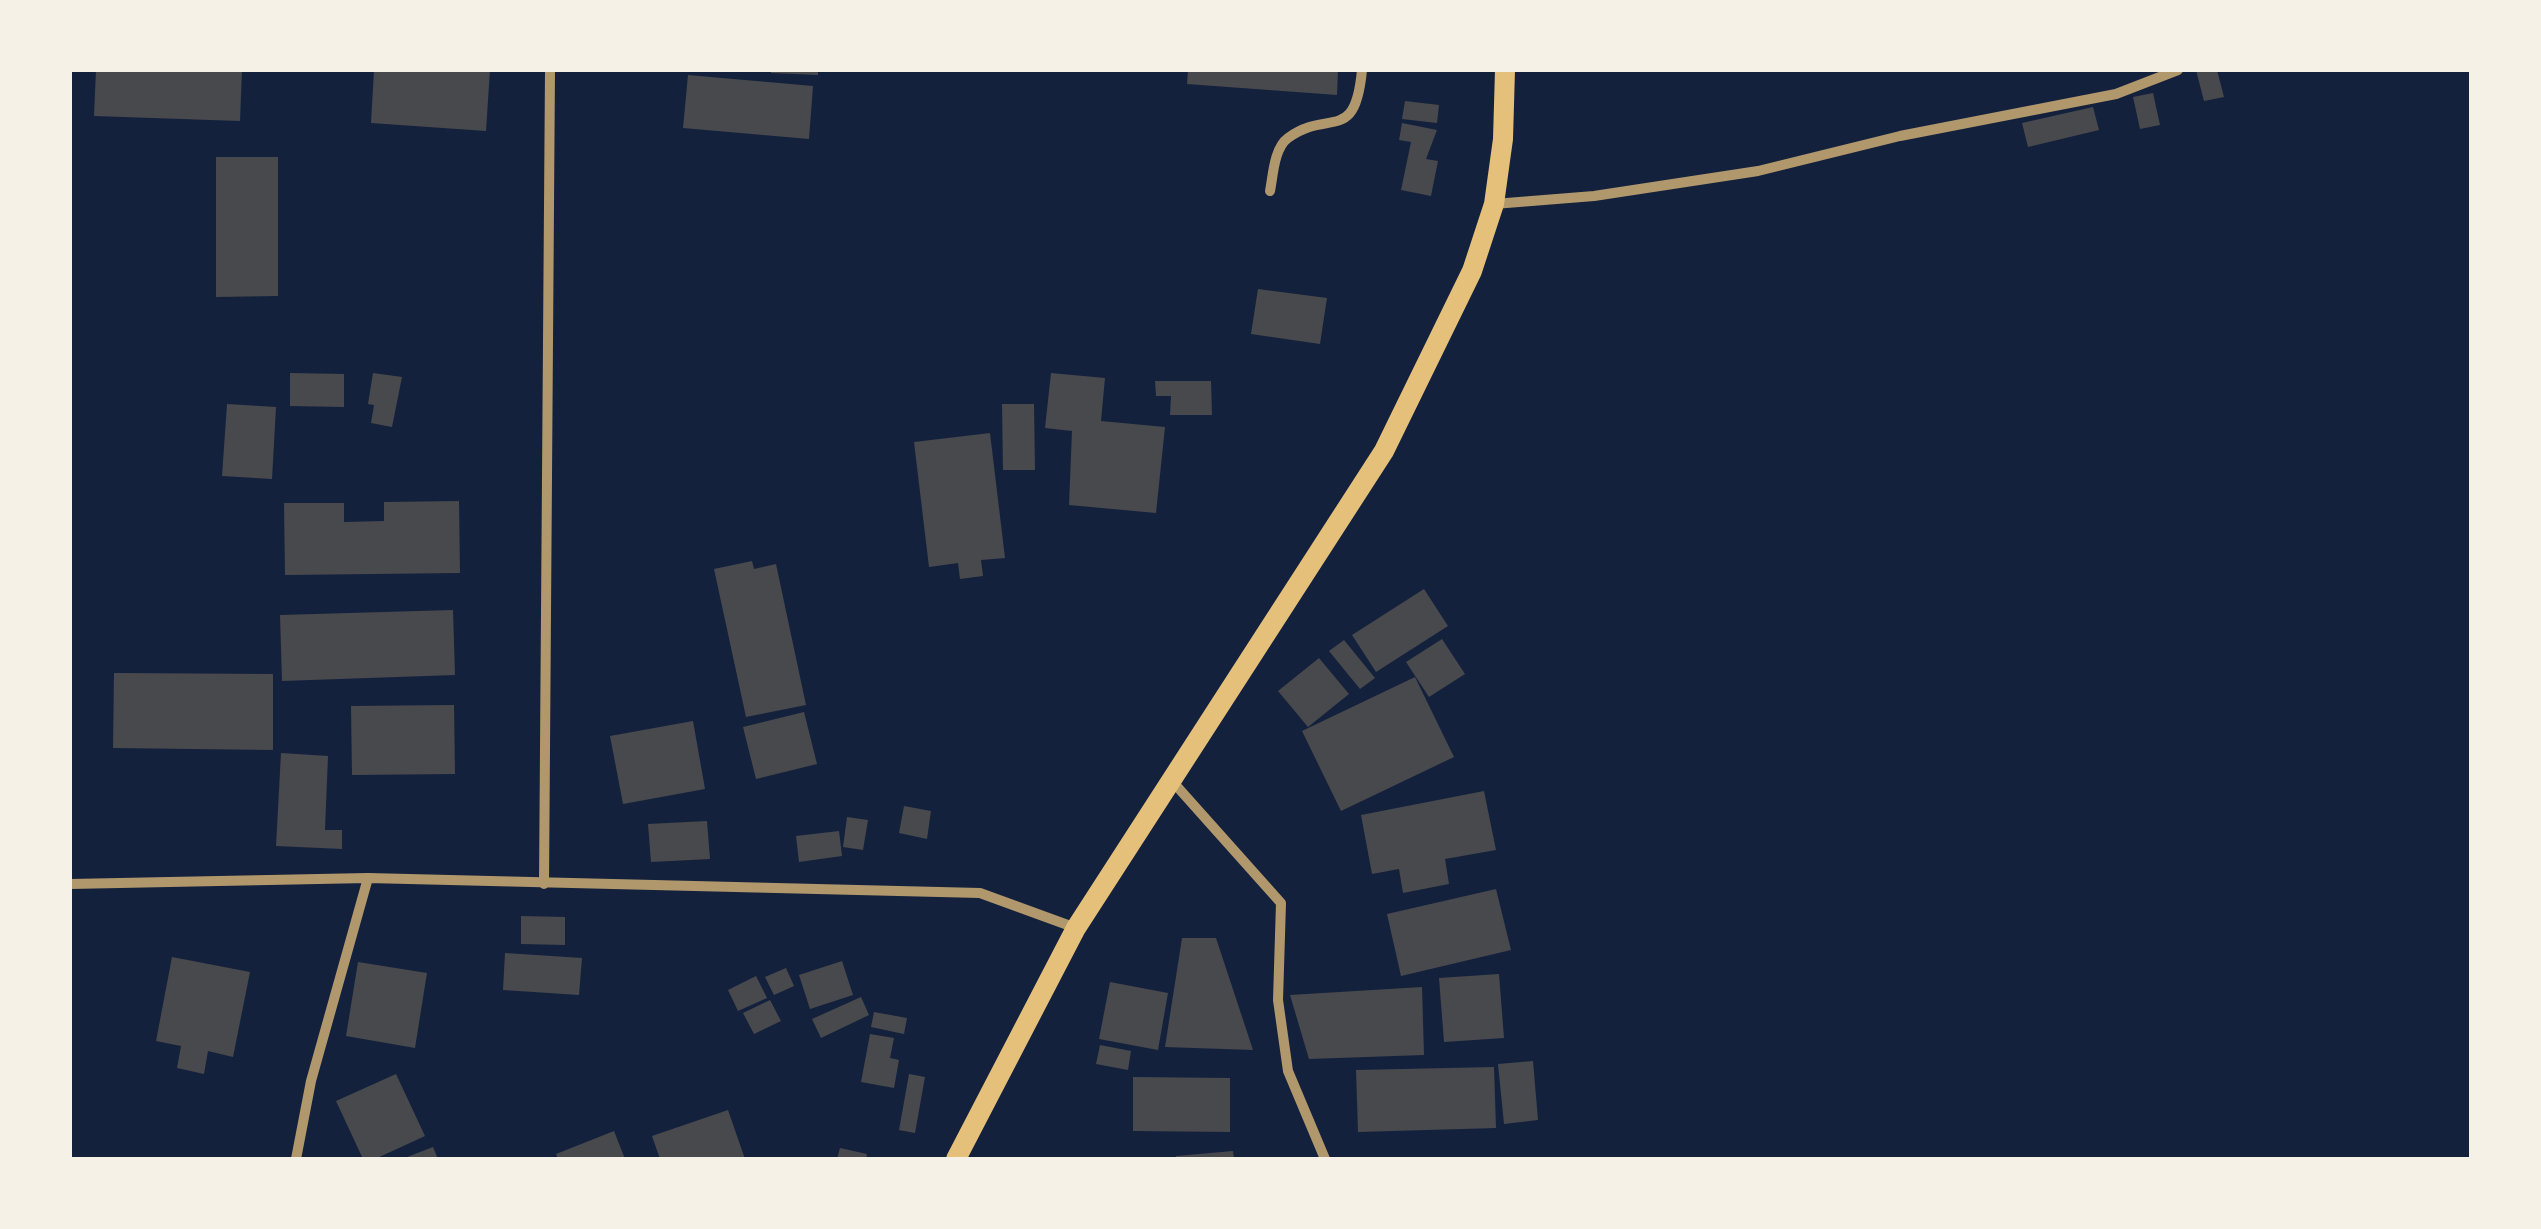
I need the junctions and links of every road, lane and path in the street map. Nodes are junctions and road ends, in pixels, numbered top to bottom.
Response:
1 (550, 70) edge
2 (1362, 70) edge
3 (1505, 70) edge
4 (2178, 70) edge
5 (1270, 191) dead end
6 (1494, 204) junction
7 (1173, 782) junction
8 (368, 878) junction
9 (70, 884) edge
10 (544, 884) junction
11 (1076, 928) junction
12 (296, 1159) edge
13 (956, 1159) edge
14 (1325, 1159) edge

1 - 10 street
2 - 5 street
3 - 6 main road
4 - 6 street
6 - 7 main road
7 - 11 main road
7 - 14 street
8 - 9 street
8 - 10 street
8 - 12 street
10 - 11 street
11 - 13 main road

